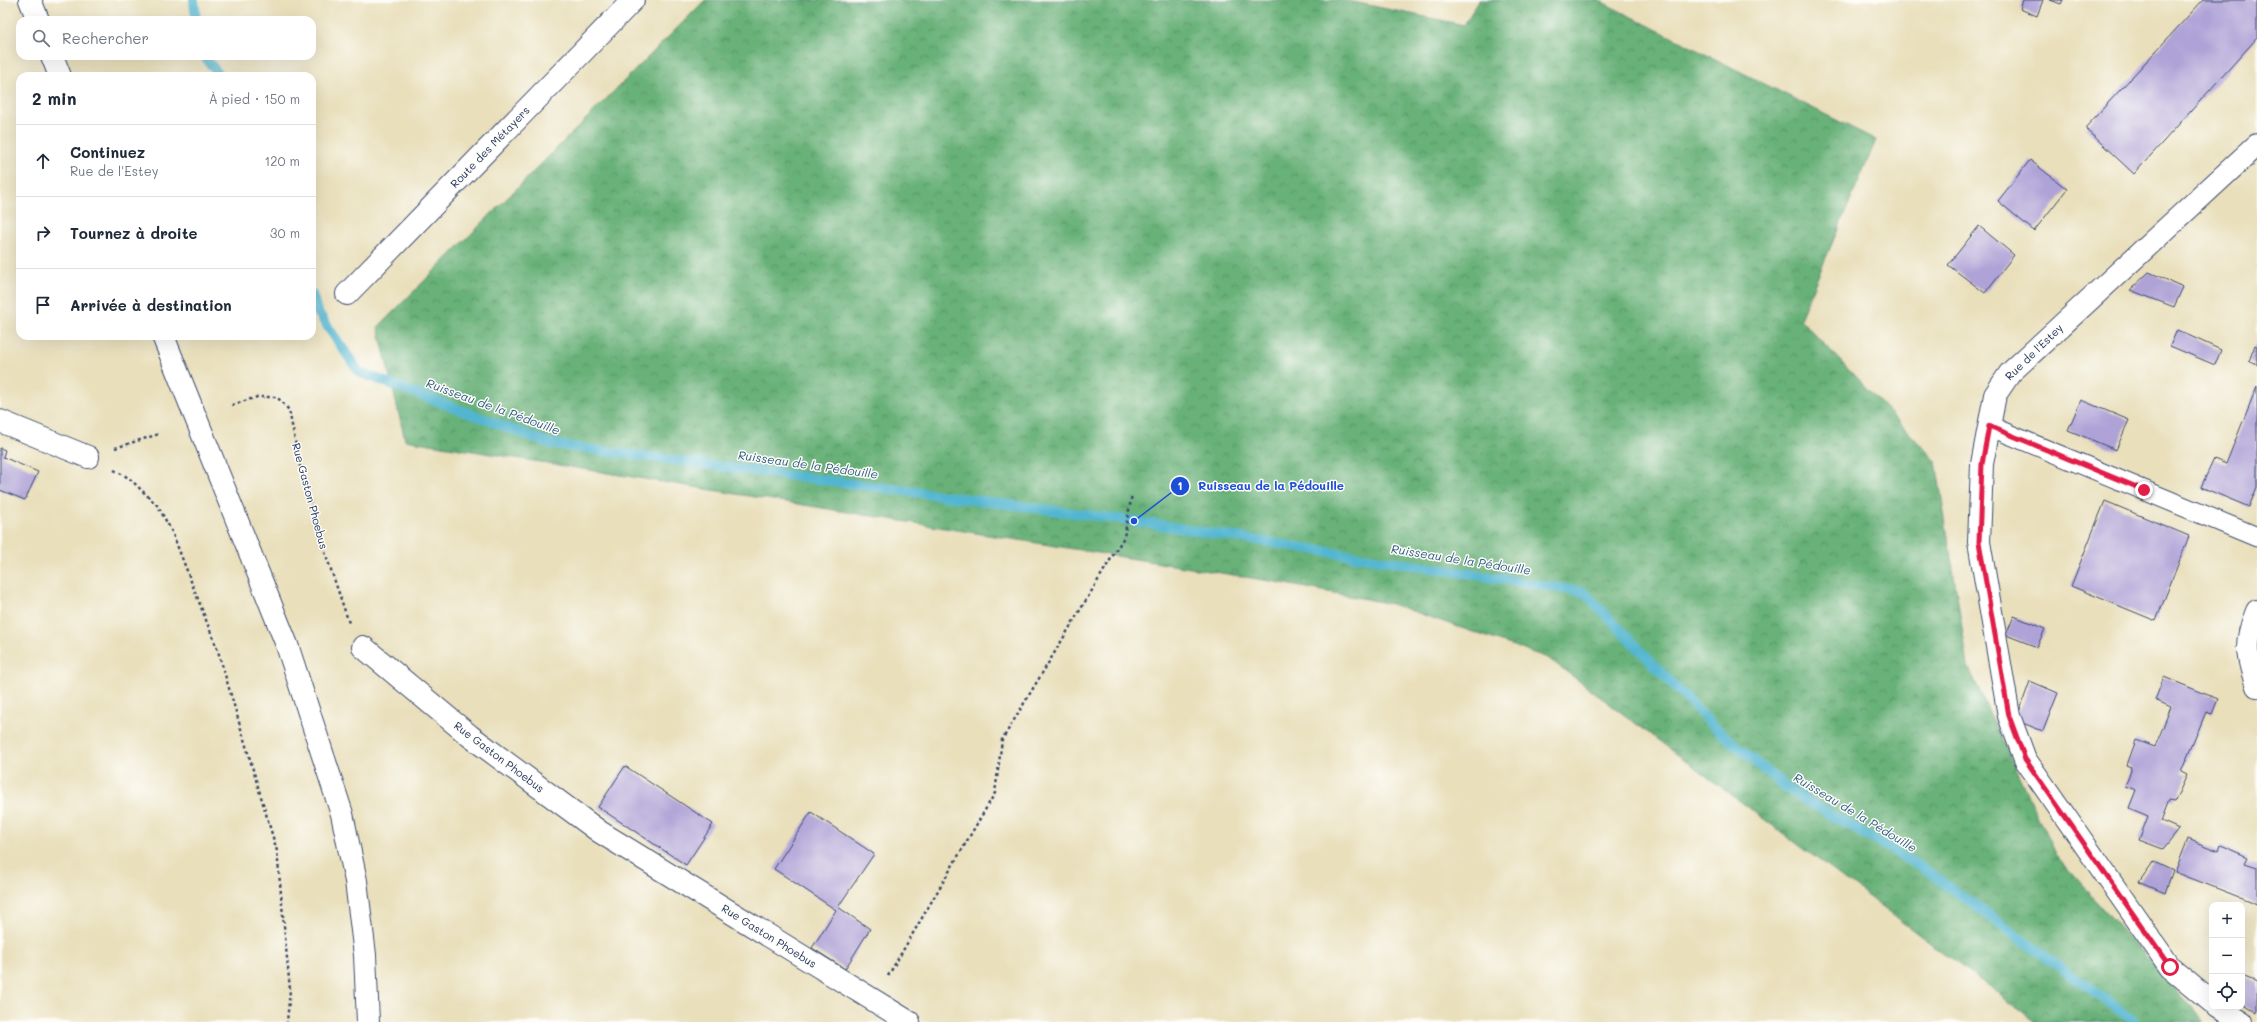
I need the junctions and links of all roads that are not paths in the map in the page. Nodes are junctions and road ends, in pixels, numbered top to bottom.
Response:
1 (30, 0) edge
2 (632, 0) edge
3 (36, 16) edge
4 (54, 60) edge
5 (58, 72) edge
6 (2257, 145) edge
7 (347, 294) dead end
8 (165, 340) edge
9 (0, 421) edge
10 (1989, 426) junction
11 (88, 457) road end
12 (2257, 537) edge
13 (2257, 611) edge
14 (363, 647) road end
15 (2257, 686) edge
16 (2209, 1000) edge
17 (2223, 1010) edge
18 (368, 1022) edge
19 (909, 1022) edge
20 (2242, 1022) edge

1 - 3 street
2 - 7 street, Route des Métayers
4 - 5 street
6 - 10 street, Rue de l'Estey
8 - 18 street
9 - 11 street
10 - 12 lane
10 - 16 street, Rue de l'Estey
13 - 15 street
14 - 19 street, Rue Gaston Phoebus
17 - 20 street

